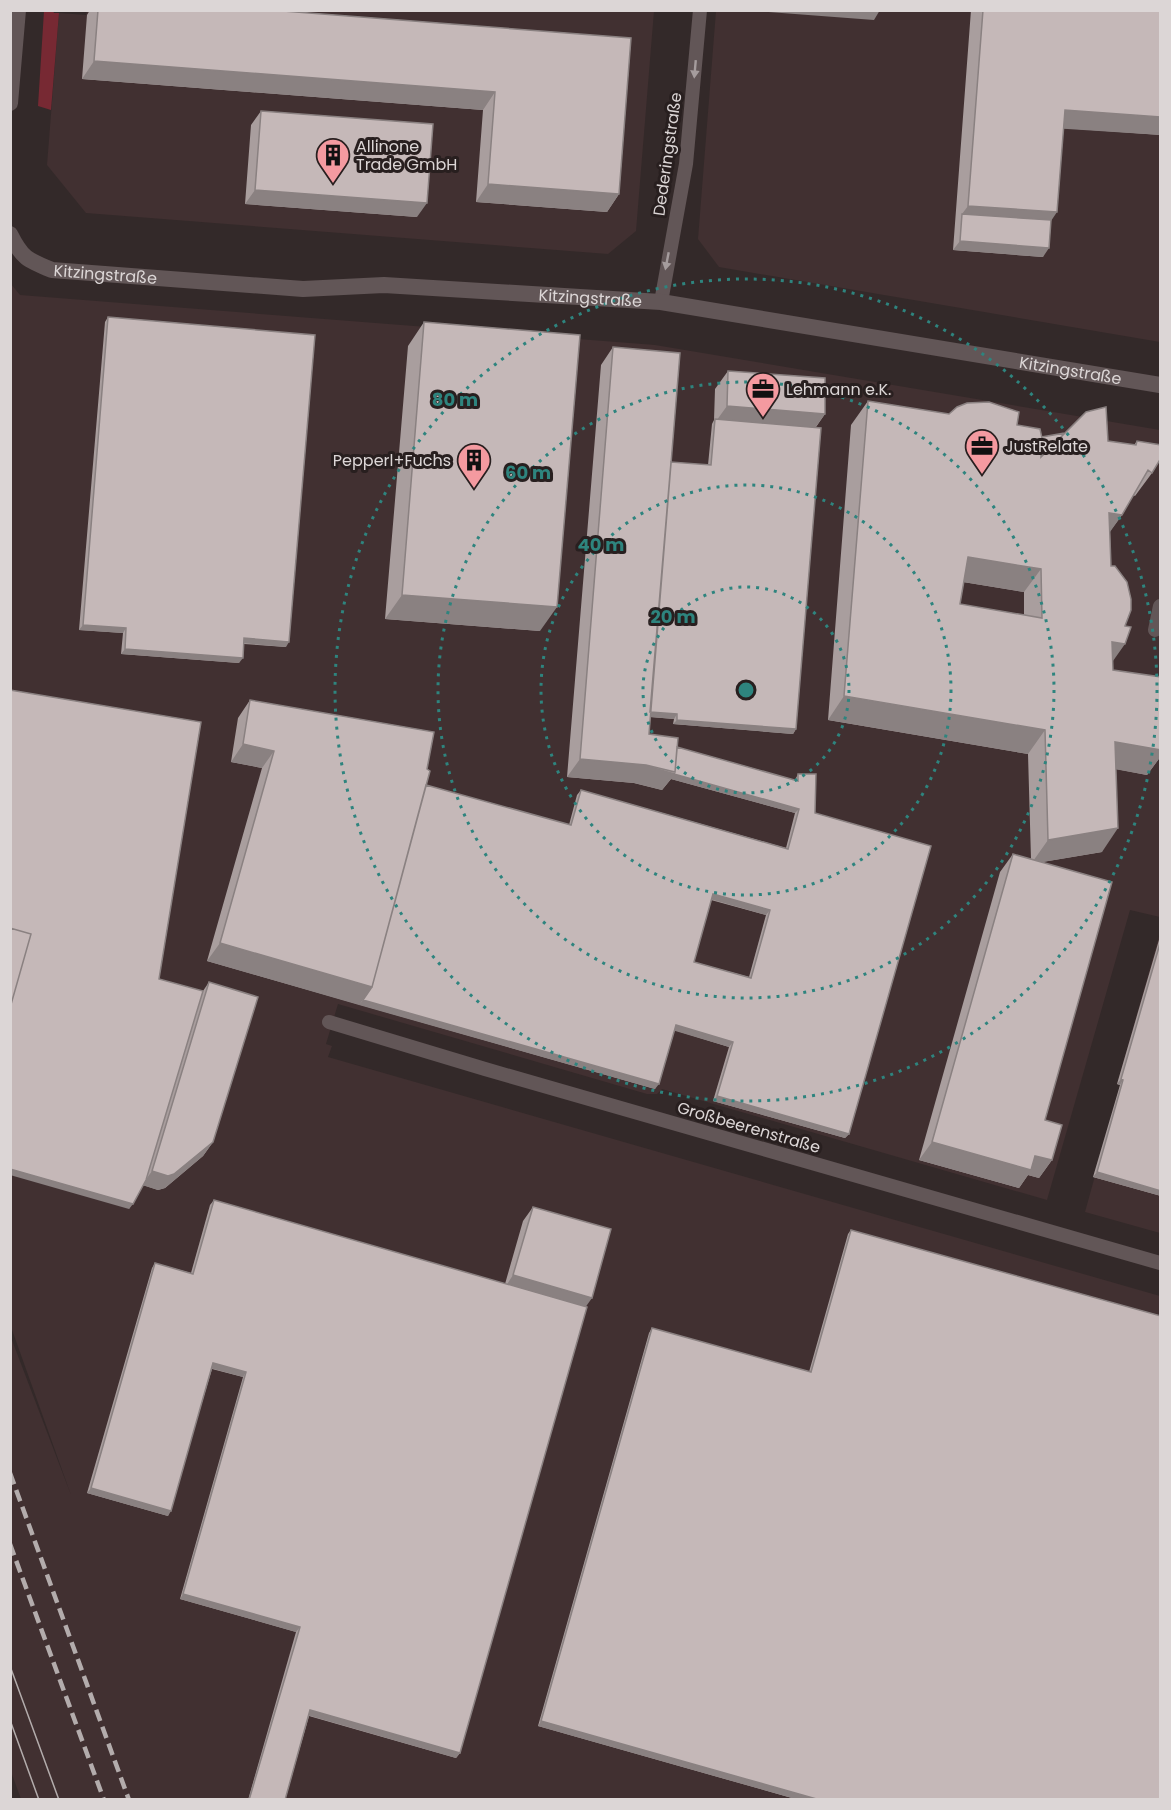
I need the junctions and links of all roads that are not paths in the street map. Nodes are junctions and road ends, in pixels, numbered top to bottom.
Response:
1 (18, 10) edge
2 (700, 10) edge
3 (10, 104) edge
4 (10, 234) edge
5 (661, 302) junction
6 (1161, 385) edge
7 (1161, 606) edge
8 (1155, 630) dead end
9 (329, 1022) dead end
10 (1161, 1263) edge

1 - 3 street
2 -> 5 lane, Dederingstraße
4 - 5 street, Kitzingstraße
5 - 6 street, Kitzingstraße
7 - 8 lane
9 - 10 lane, Großbeerenstraße

